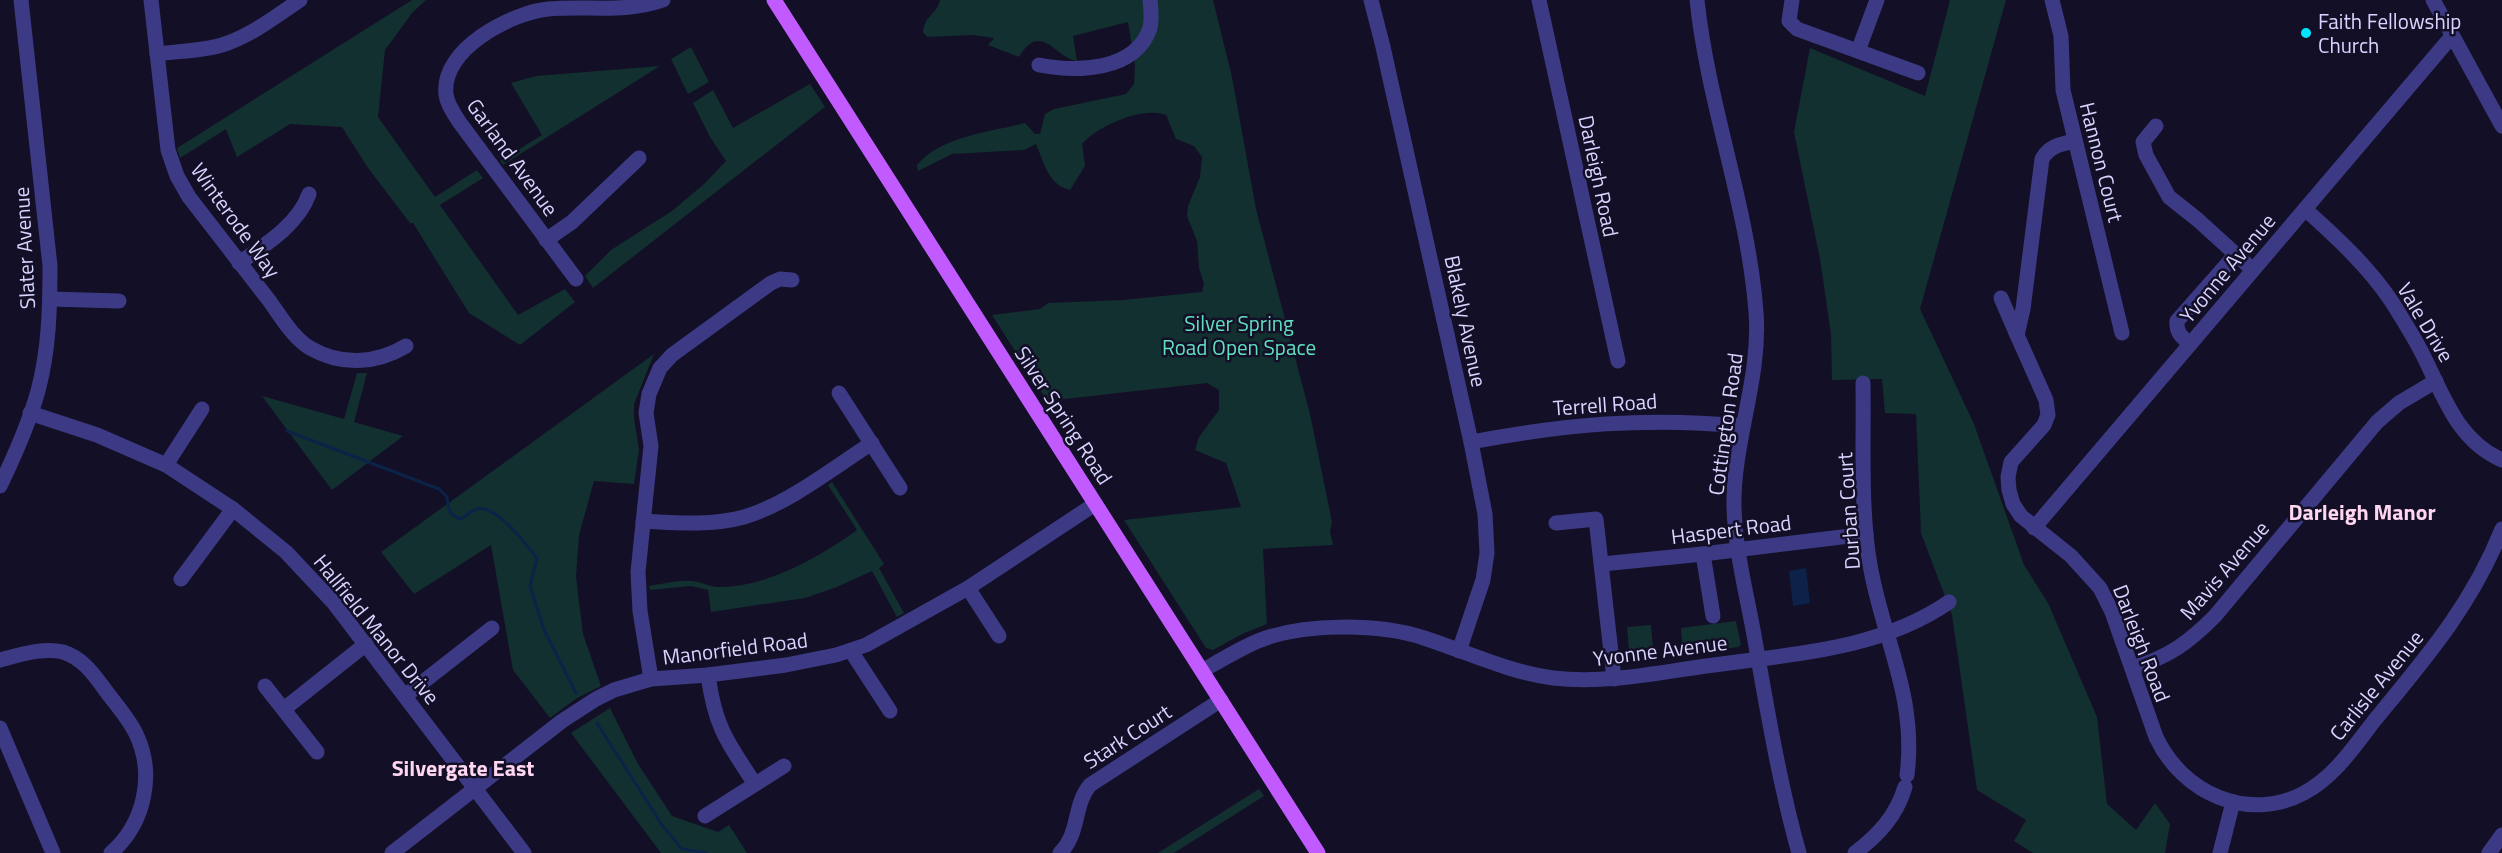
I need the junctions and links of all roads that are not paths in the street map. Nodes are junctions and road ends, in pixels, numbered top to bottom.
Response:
1 (21, 0) edge
2 (151, 0) edge
3 (300, 0) edge
4 (663, 0) edge
5 (774, 0) edge
6 (1150, 0) edge
7 (1371, 0) edge
8 (1539, 0) edge
9 (1697, 0) edge
10 (1792, 0) edge
11 (1877, 0) edge
12 (2052, 0) edge
13 (2433, 0) edge
14 (2452, 36) junction
15 (1858, 51) junction
16 (157, 54) junction
17 (1039, 65) dead end
18 (1918, 73) dead end
19 (2156, 126) dead end
20 (2502, 126) edge
21 (2075, 141) junction
22 (639, 158) dead end
23 (309, 194) dead end
24 (2305, 208) junction
25 (546, 240) junction
26 (2236, 254) junction
27 (239, 263) junction
28 (2253, 270) junction
29 (576, 279) dead end
30 (792, 279) dead end
31 (2001, 298) dead end
32 (50, 299) junction
33 (118, 301) dead end
34 (2122, 333) dead end
35 (2018, 335) junction
36 (2190, 344) junction
37 (406, 346) dead end
38 (1618, 361) dead end
39 (2436, 381) junction
40 (1863, 383) dead end
41 (839, 393) dead end
42 (202, 409) dead end
43 (30, 413) junction
44 (1743, 426) junction
45 (1471, 442) junction
46 (872, 443) junction
47 (2502, 460) edge
48 (166, 465) junction
49 (0, 486) edge
50 (900, 488) dead end
51 (1095, 504) junction
52 (233, 509) junction
53 (643, 521) junction
54 (1556, 523) dead end
55 (2034, 528) junction
56 (2502, 529) edge
57 (1866, 534) junction
58 (1738, 549) junction
59 (1703, 554) junction
60 (1602, 564) junction
61 (181, 579) dead end
62 (968, 588) junction
63 (1949, 602) dead end
64 (1713, 616) dead end
65 (492, 628) dead end
66 (1888, 634) junction
67 (999, 636) dead end
68 (366, 644) junction
69 (851, 651) junction
70 (1459, 651) junction
71 (1758, 658) junction
72 (0, 660) edge
73 (2132, 668) junction
74 (1202, 671) junction
75 (708, 675) junction
76 (651, 679) junction
77 (1614, 679) junction
78 (265, 686) dead end
79 (405, 696) junction
80 (1221, 700) junction
81 (284, 710) junction
82 (890, 711) dead end
83 (0, 728) edge
84 (316, 752) dead end
85 (784, 766) dead end
86 (755, 784) junction
87 (475, 789) junction
88 (2232, 802) junction
89 (705, 816) dead end
90 (2502, 835) edge
91 (1313, 851) edge
92 (53, 853) edge
93 (111, 853) edge
94 (392, 853) edge
95 (524, 853) edge
96 (1060, 853) edge
97 (1799, 853) edge
98 (1854, 853) edge
99 (2220, 853) edge
100 (2489, 853) edge

1 - 32 street, Slater Avenue
2 - 16 street, Winterode Way
3 - 16 street
4 - 25 street, Garland Avenue
5 - 51 main road, Silver Spring Road
6 - 17 street
7 - 45 street, Blakely Avenue
8 - 38 street, Darleigh Road
9 - 44 street, Cottington Road
10 - 15 street
11 - 15 street
12 - 21 street, Hannon Court
13 - 14 street
14 - 20 street
14 - 24 street, Yvonne Avenue
15 - 18 street
16 - 27 street, Winterode Way
19 - 26 street
21 - 34 street, Hannon Court
21 - 35 street
22 - 25 street
23 - 27 street
24 - 28 street, Yvonne Avenue
24 - 39 street, Vale Drive
25 - 29 street, Garland Avenue
26 - 28 street
26 - 36 street
27 - 37 street, Winterode Way
28 - 36 street, Yvonne Avenue
30 - 53 street
31 - 35 street, Darleigh Road
32 - 33 street
32 - 43 street, Slater Avenue
35 - 55 street, Darleigh Road
36 - 55 street, Yvonne Avenue
39 - 47 street, Vale Drive
39 - 73 street, Mavis Avenue
40 - 57 street, Durban Court
41 - 46 street
42 - 48 street
43 - 48 street, Hallfield Manor Drive
43 - 49 street, Slater Avenue
44 - 45 street, Terrell Road
44 - 58 street, Cottington Road
45 - 70 street, Blakely Avenue
46 - 50 street
46 - 53 street
48 - 52 street, Hallfield Manor Drive
51 - 62 street, Manorfield Road
51 - 74 main road, Silver Spring Road
52 - 61 street
52 - 68 street, Hallfield Manor Drive
53 - 76 street
54 - 60 street
55 - 73 street, Darleigh Road
56 - 88 street, Carlisle Avenue
57 - 58 street, Haspert Road
57 - 66 street, Durban Court
58 - 59 street, Haspert Road
58 - 71 street, Cottington Road
59 - 60 street, Haspert Road
59 - 64 street
60 - 77 street
62 - 67 street
62 - 69 street, Manorfield Road
63 - 66 street, Yvonne Avenue
65 - 79 street
66 - 71 street, Yvonne Avenue
66 - 98 street, Durban Court
68 - 79 street, Hallfield Manor Drive
68 - 81 street
69 - 75 street, Manorfield Road
69 - 82 street
70 - 74 street, Yvonne Avenue
70 - 77 street, Yvonne Avenue
71 - 77 street, Yvonne Avenue
71 - 97 street, Cottington Road
72 - 93 street
73 - 88 street, Darleigh Road
74 - 80 main road, Silver Spring Road
75 - 76 street, Manorfield Road
75 - 86 street
76 - 87 street, Manorfield Road
78 - 81 street
79 - 87 street, Hallfield Manor Drive
80 - 91 main road, Silver Spring Road
80 - 96 street, Stark Court
81 - 84 street
83 - 92 street
85 - 86 street
86 - 89 street
87 - 94 street, Manorfield Road
87 - 95 street, Hallfield Manor Drive
88 - 99 street
90 - 100 street

